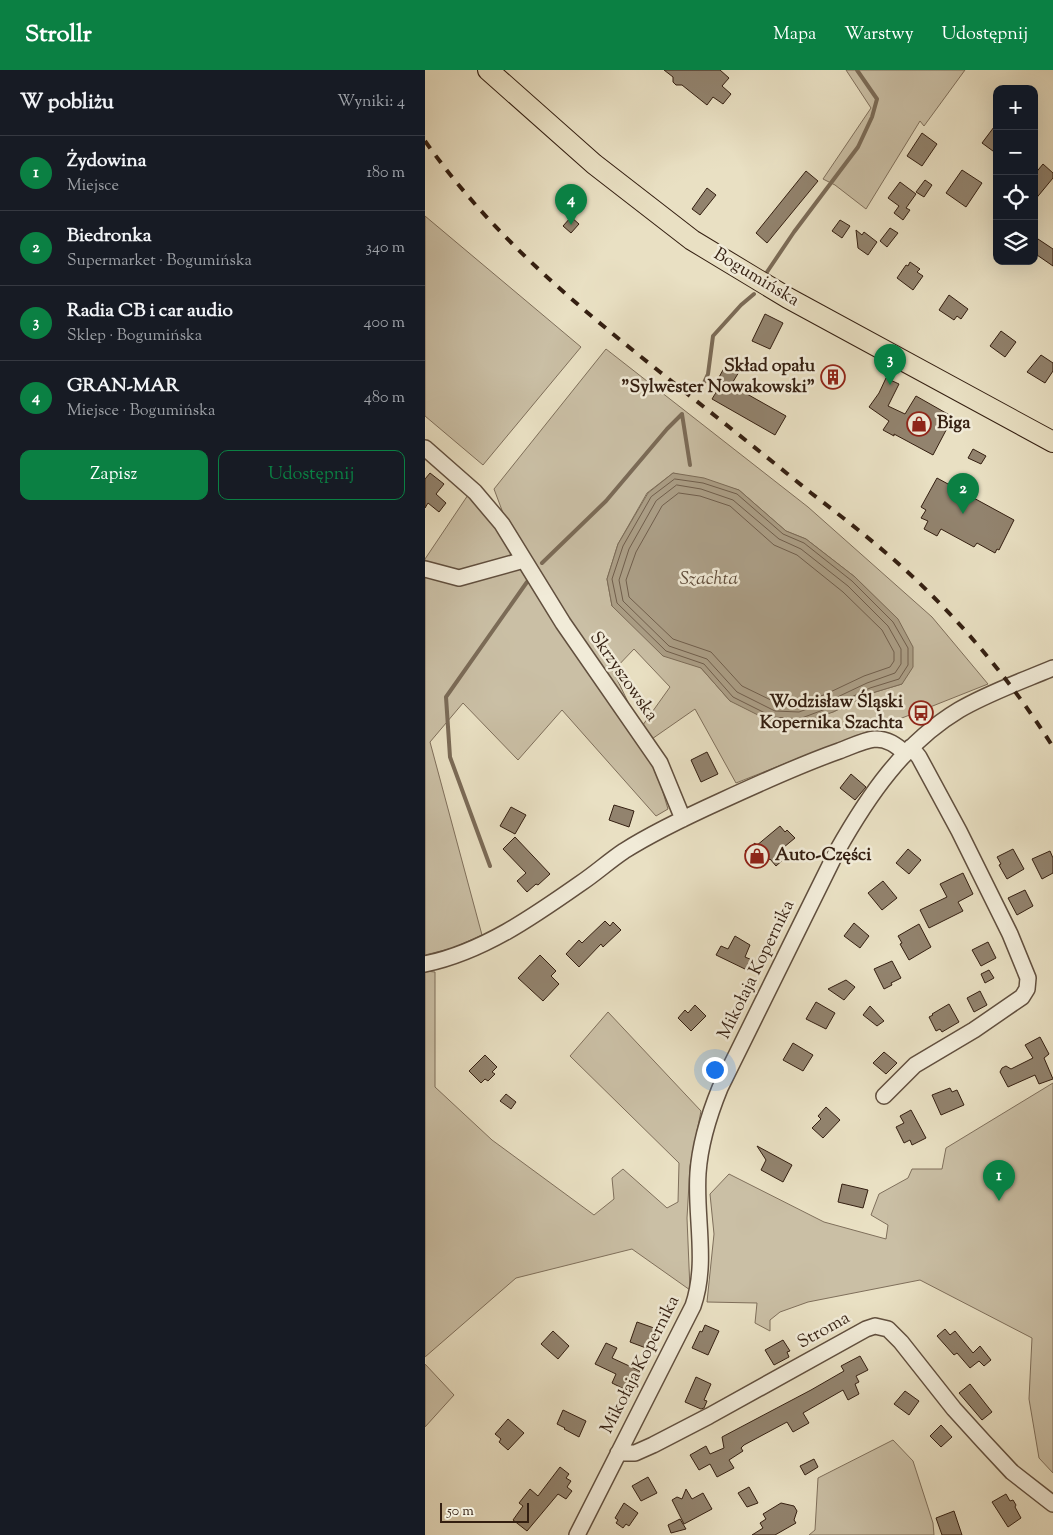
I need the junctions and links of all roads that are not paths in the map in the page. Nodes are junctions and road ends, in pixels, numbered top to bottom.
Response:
1 (488, 70) edge
2 (1053, 442) edge
3 (425, 448) edge
4 (524, 560) junction
5 (425, 569) edge
6 (1053, 668) edge
7 (908, 750) junction
8 (683, 819) junction
9 (425, 964) edge
10 (883, 1096) dead end
11 (618, 1453) junction
12 (1053, 1504) edge
13 (577, 1535) edge

1 - 2 main road, Bogumińska
3 - 4 street, Skrzyszowska
4 - 5 street
4 - 8 street, Skrzyszowska
6 - 7 street, Mikołaja Kopernika
7 - 8 street
7 - 10 street
7 - 11 street, Mikołaja Kopernika
8 - 9 street
11 - 12 street, Stroma
11 - 13 street, Mikołaja Kopernika

